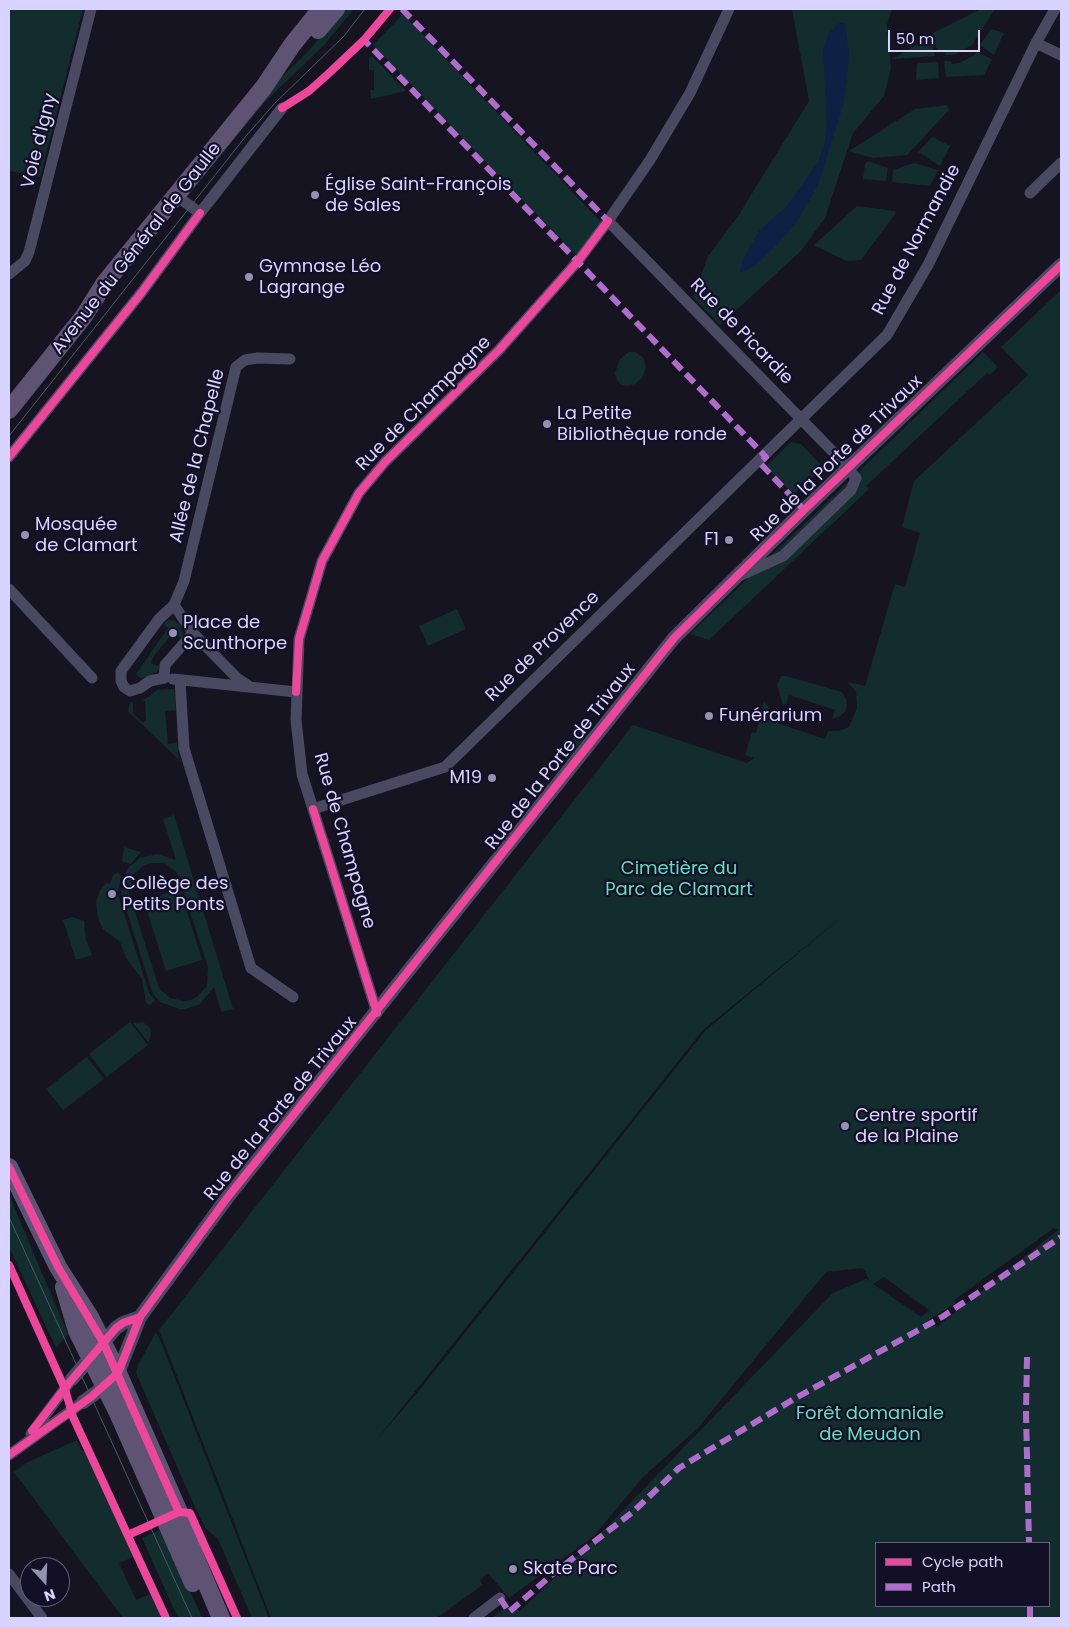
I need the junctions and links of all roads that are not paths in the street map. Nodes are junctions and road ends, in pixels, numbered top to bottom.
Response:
1 (91, 9) edge
2 (321, 9) edge
3 (336, 9) edge
4 (729, 9) edge
5 (1055, 9) edge
6 (1036, 43) junction
7 (1061, 55) edge
8 (264, 87) junction
9 (282, 108) dead end
10 (1061, 163) edge
11 (1030, 192) dead end
12 (178, 197) junction
13 (200, 213) junction
14 (608, 222) junction
15 (1061, 265) edge
16 (9, 274) edge
17 (290, 359) dead end
18 (9, 410) edge
19 (801, 418) junction
20 (764, 454) joint
21 (9, 457) edge
22 (848, 468) junction
23 (9, 589) edge
24 (174, 605) junction
25 (193, 633) junction
26 (92, 678) dead end
27 (164, 678) junction
28 (180, 680) junction
29 (249, 686) junction
30 (296, 692) junction
31 (313, 809) junction
32 (293, 997) dead end
33 (377, 1013) junction
34 (9, 1167) edge
35 (58, 1267) junction
36 (140, 1317) junction
37 (103, 1342) junction
38 (90, 1357) junction
39 (118, 1373) junction
40 (72, 1379) joint
41 (104, 1387) junction
42 (83, 1402) joint
43 (25, 1441) junction
44 (9, 1455) edge
45 (9, 1574) edge
46 (500, 1598) dead end
47 (42, 1618) edge
48 (208, 1618) edge
49 (221, 1618) edge
50 (474, 1618) edge

1 - 16 street, Voie d'Igny
2 - 8 main road, Avenue du Général de Gaulle
3 - 8 main road, Avenue du Général de Gaulle
4 - 14 street, Rue de Champagne
5 - 6 street, Rue de Normandie
6 - 7 street
6 - 19 street, Rue de Normandie
8 - 12 main road, Avenue du Général de Gaulle
9 - 13 street, Avenue du Général de Gaulle
10 - 11 street
12 - 13 street
12 - 18 main road, Avenue du Général de Gaulle
13 - 21 street, Avenue du Général de Gaulle
14 - 19 street, Rue de Picardie
14 - 30 street, Rue de Champagne
15 - 22 street, Rue de la Porte de Trivaux
17 - 24 street, Allée de la Chapelle
19 - 20 street, Rue de Normandie
19 - 22 street, Rue de Picardie
20 - 31 street, Rue de Provence
22 - 33 street, Rue de la Porte de Trivaux
23 - 26 street
24 - 25 street
24 - 27 street
25 - 27 street
25 - 29 street
27 - 28 street
28 - 29 street
28 - 32 street
29 - 30 street
30 - 31 street, Rue de Champagne
31 - 33 street, Rue de Champagne
33 - 36 street, Rue de la Porte de Trivaux
34 - 35 main road
35 - 37 main road
35 - 38 main road
36 - 37 street, Rue de la Porte de Trivaux
36 - 39 street, Rue de la Porte de Trivaux
37 - 38 street, Rue de la Porte de Trivaux
37 - 39 main road
38 - 40 street, Rue de la Porte de Trivaux
38 - 41 main road
39 - 41 street, Rue de la Porte de Trivaux
39 - 49 main road
40 - 43 street, Rue de la Porte de Trivaux
41 - 42 street, Rue de la Porte de Trivaux
41 - 48 main road
42 - 43 street, Rue de la Porte de Trivaux
43 - 44 street, Rue de la Porte de Trivaux
45 - 47 street
46 - 50 street

